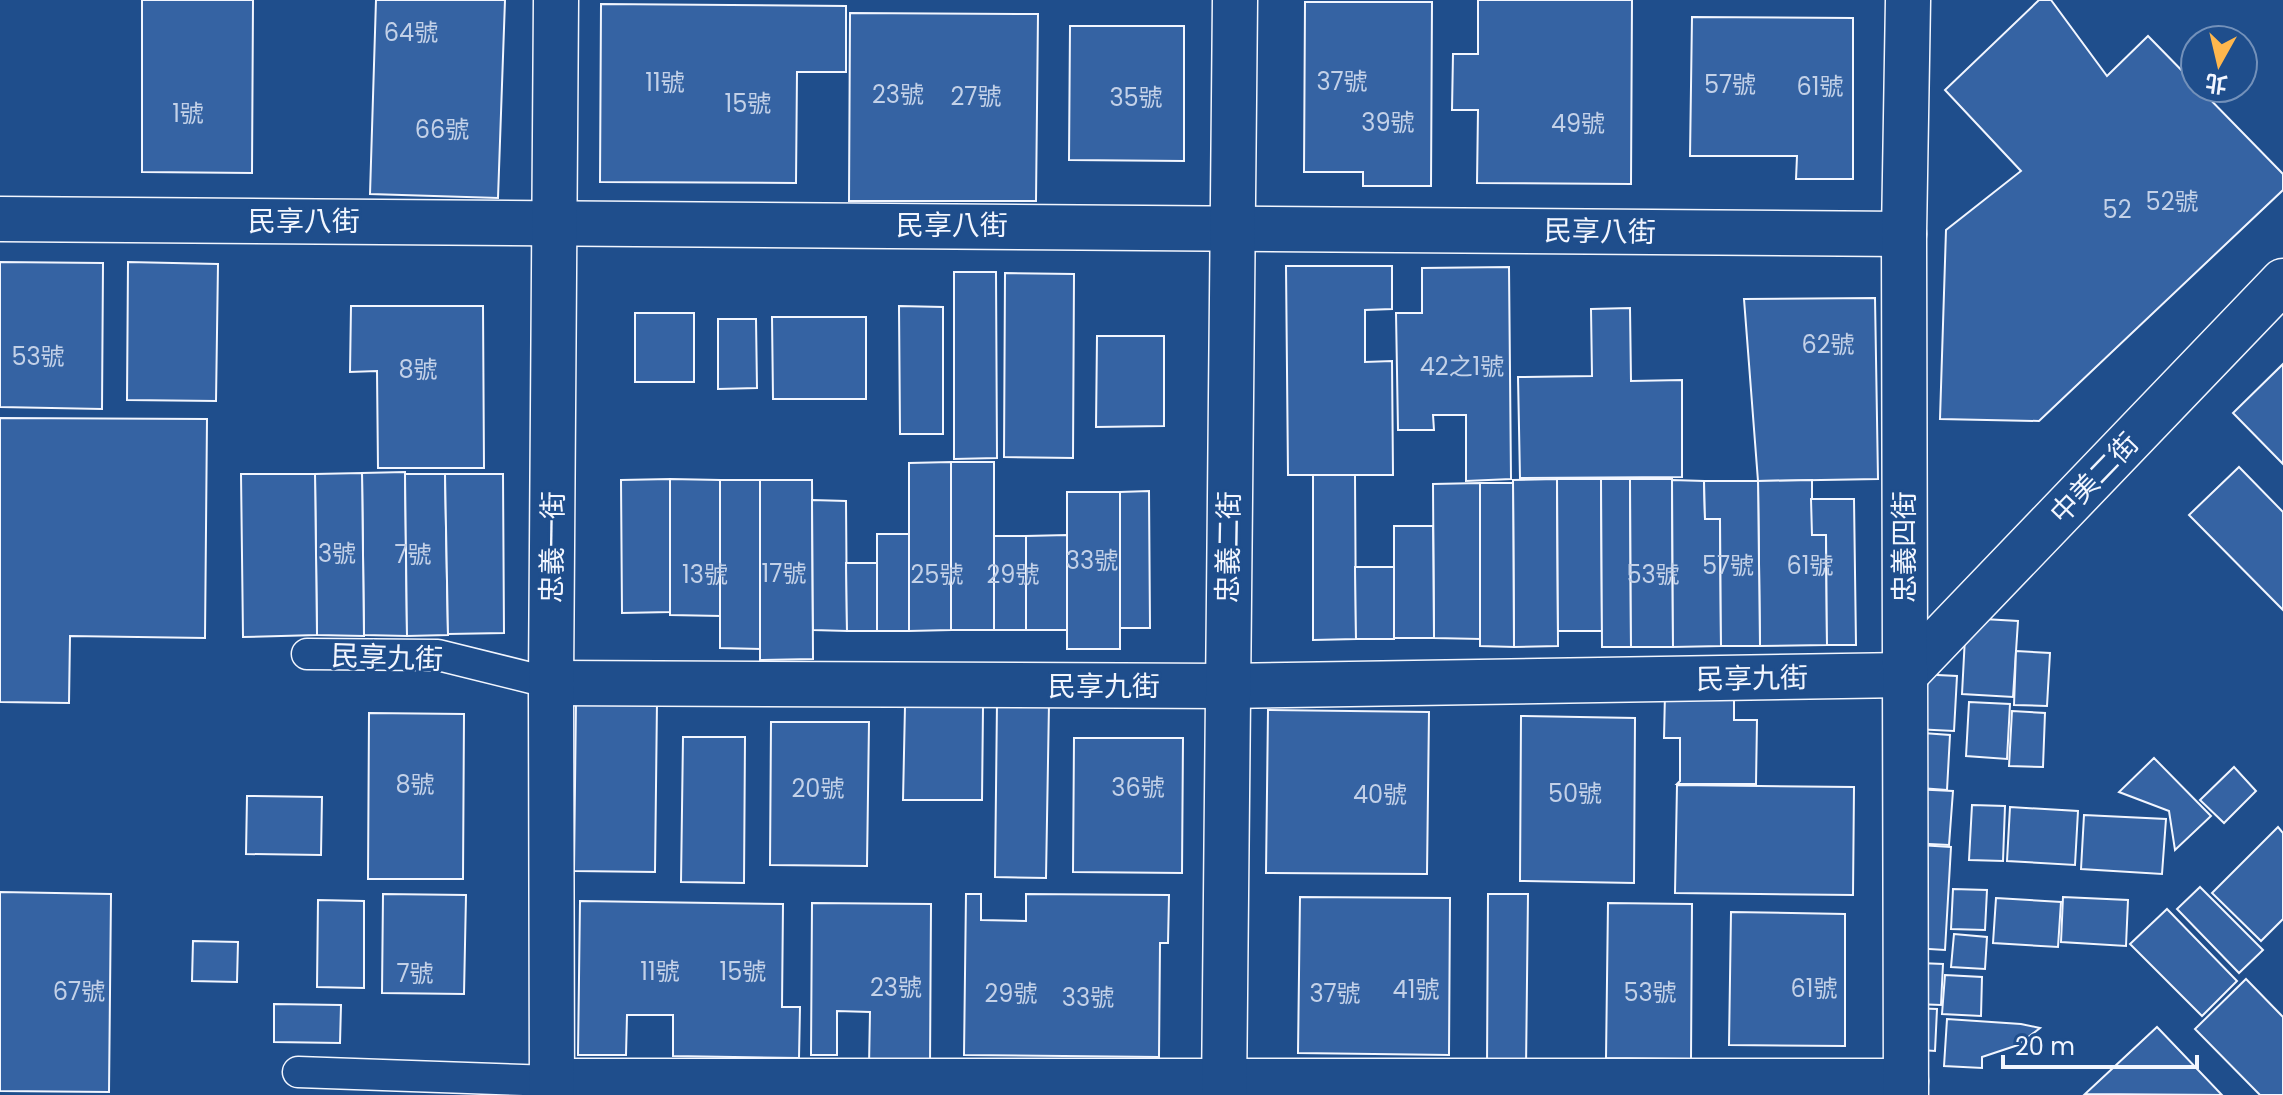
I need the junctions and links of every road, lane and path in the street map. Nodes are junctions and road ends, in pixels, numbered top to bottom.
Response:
1 (556, 0) edge
2 (1235, 0) edge
3 (1908, 0) edge
4 (0, 219) edge
5 (555, 222) junction
6 (1233, 227) junction
7 (1904, 234) junction
8 (2283, 281) edge
9 (307, 654) dead end
10 (1905, 675) junction
11 (551, 683) junction
12 (1226, 686) junction
13 (298, 1072) dead end
14 (552, 1088) edge
15 (1224, 1088) edge
16 (1906, 1088) edge

1 - 5 street, 忠義一街
2 - 6 street, 忠義二街
3 - 7 street, 忠義四街
4 - 5 street, 民享八街
5 - 6 street, 民享八街
5 - 11 street, 忠義一街
6 - 7 street, 民享八街
6 - 12 street, 忠義二街
7 - 10 street, 忠義四街
8 - 10 street, 中美二街
9 - 11 lane, 民享九街
10 - 12 street, 民享九街
10 - 16 street, 忠義四街
11 - 12 street, 民享九街
11 - 14 street, 忠義一街
12 - 15 street, 忠義二街
13 - 14 lane
14 - 15 street
15 - 16 street

